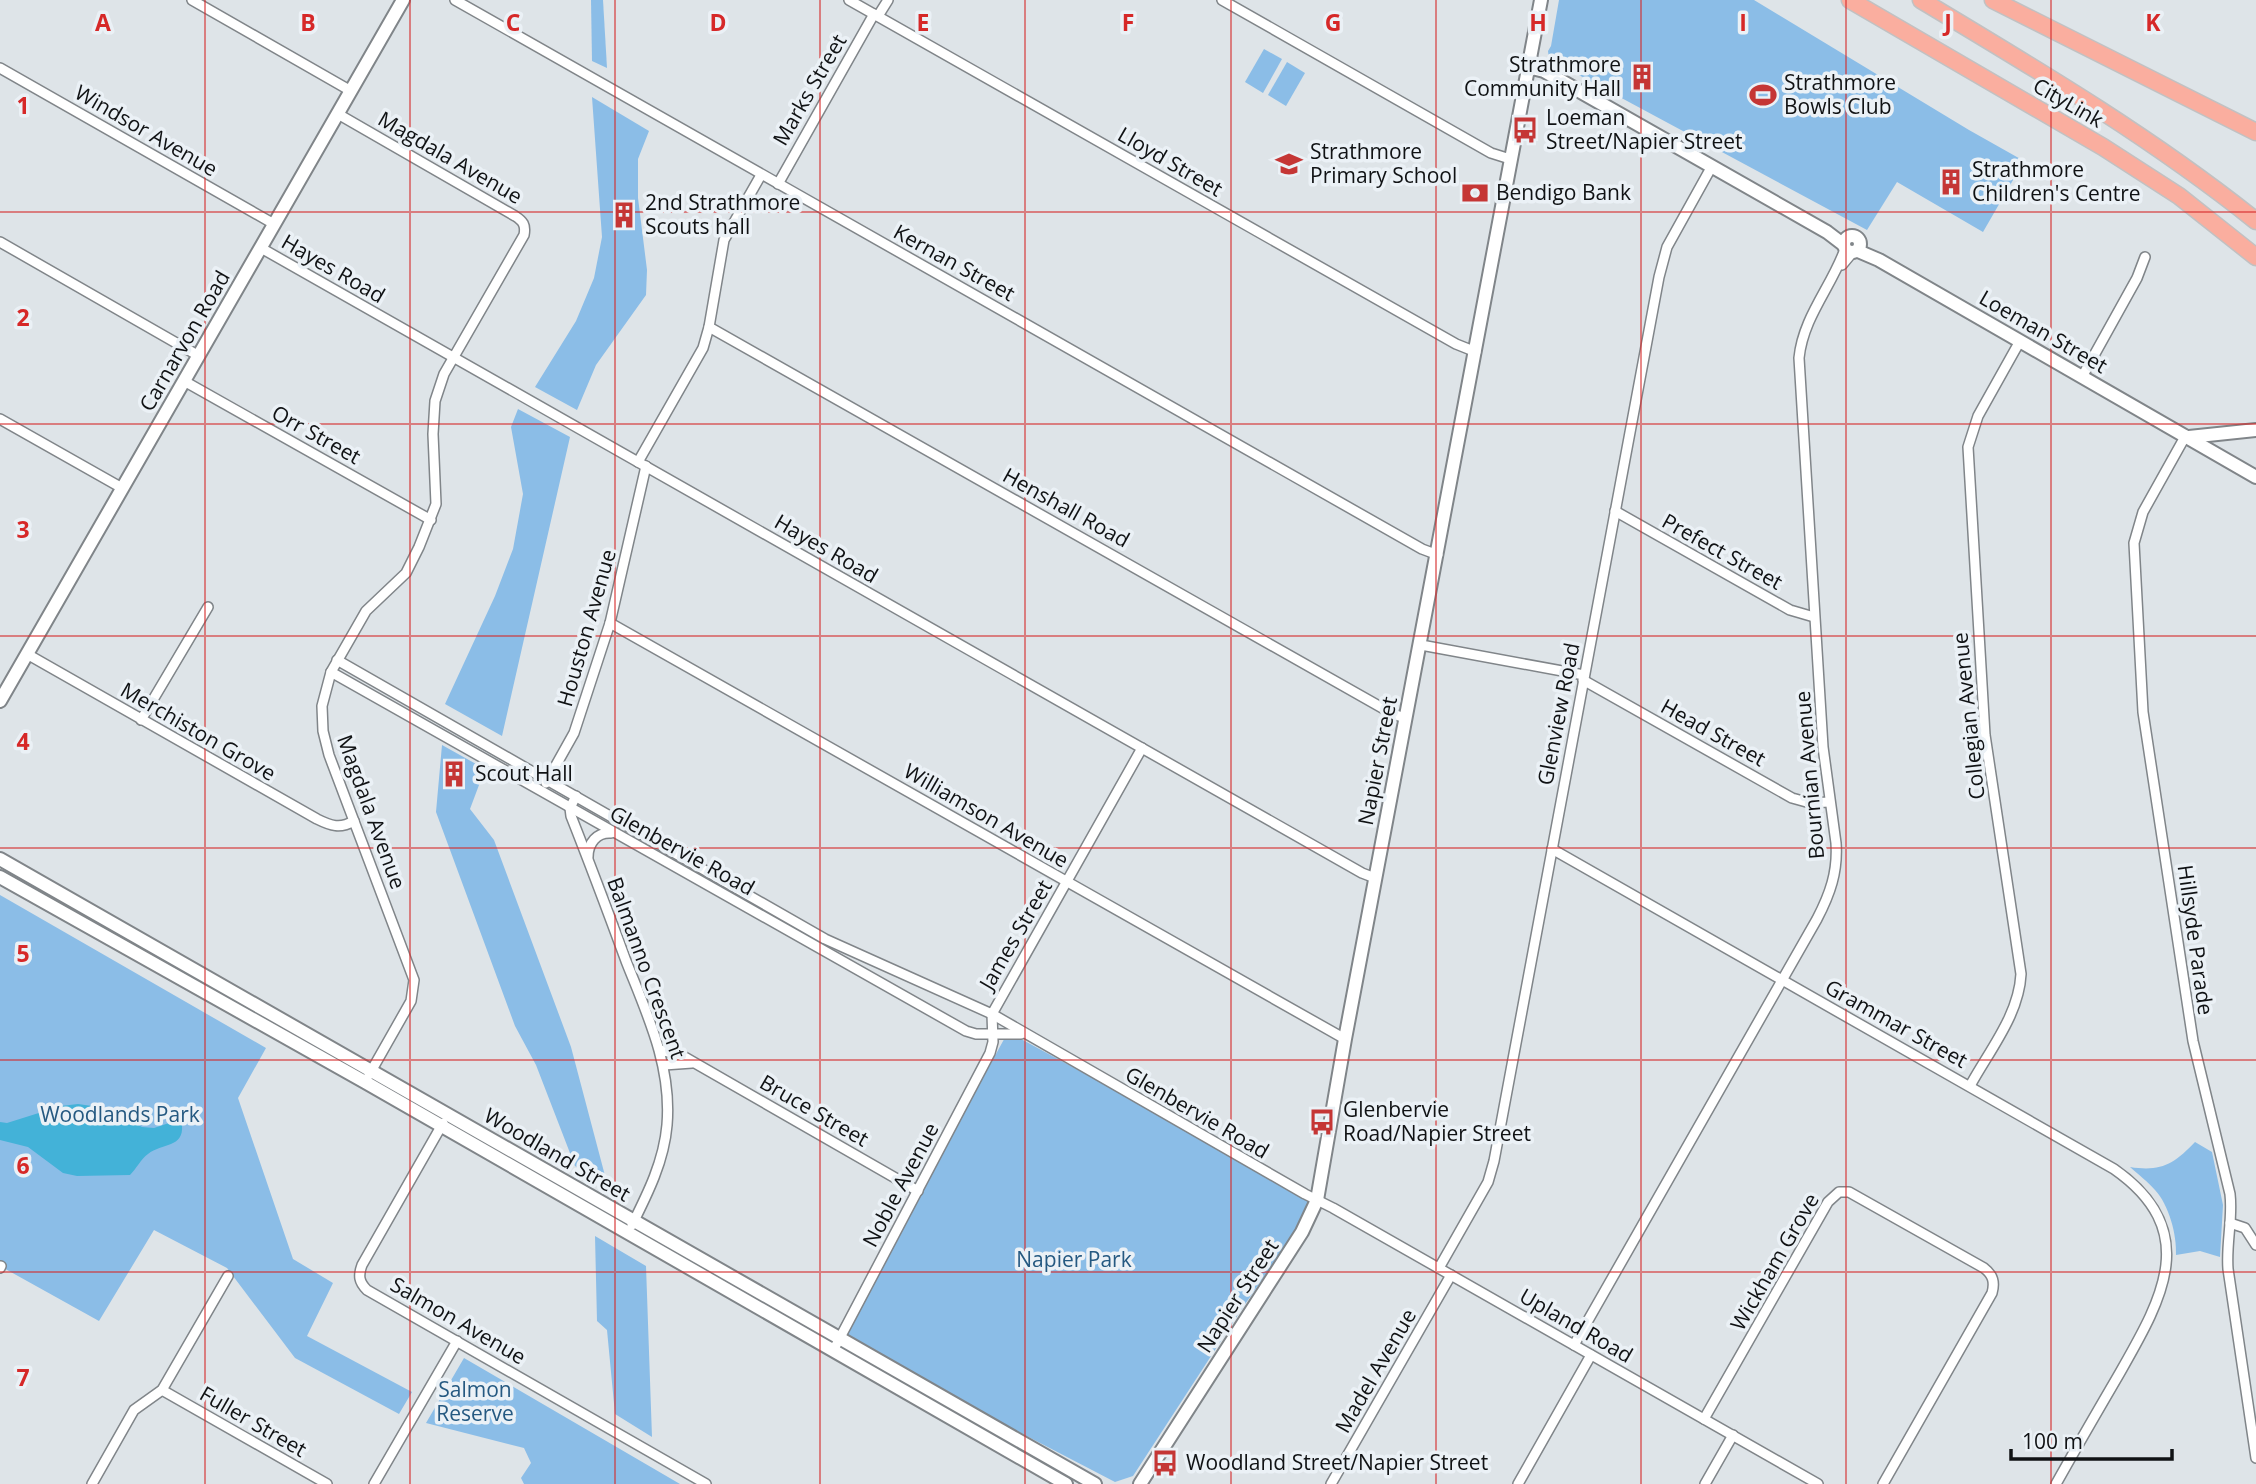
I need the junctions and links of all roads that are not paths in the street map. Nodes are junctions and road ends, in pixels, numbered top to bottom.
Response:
1 (192, 0) edge
2 (403, 0) edge
3 (454, 0) edge
4 (849, 0) edge
5 (888, 0) edge
6 (1223, 0) edge
7 (1541, 0) edge
8 (1850, 0) edge
9 (1921, 0) edge
10 (1993, 0) edge
11 (876, 15) junction
12 (1528, 66) junction
13 (0, 68) edge
14 (351, 92) junction
15 (338, 114) junction
16 (2254, 131) edge
17 (1510, 159) junction
18 (1712, 166) junction
19 (761, 174) junction
20 (778, 184) junction
21 (2256, 221) edge
22 (274, 224) junction
23 (0, 243) edge
24 (1851, 247) junction
25 (261, 248) junction
26 (2145, 257) dead end
27 (2256, 257) edge
28 (709, 327) junction
29 (2020, 341) junction
30 (1476, 352) junction
31 (199, 356) junction
32 (453, 357) junction
33 (2082, 377) junction
34 (184, 381) junction
35 (0, 419) edge
36 (2256, 430) edge
37 (2187, 436) junction
38 (642, 464) junction
39 (2254, 478) edge
40 (122, 488) junction
41 (1615, 512) junction
42 (431, 520) junction
43 (1438, 555) junction
44 (208, 607) dead end
45 (1814, 617) junction
46 (611, 623) junction
47 (1421, 645) junction
48 (27, 654) junction
49 (337, 660) junction
50 (331, 672) junction
51 (1584, 678) junction
52 (0, 701) edge
53 (430, 714) junction
54 (1405, 718) junction
55 (141, 720) junction
56 (425, 725) junction
57 (1142, 748) junction
58 (548, 780) junction
59 (541, 792) junction
60 (576, 796) junction
61 (1829, 802) junction
62 (570, 808) junction
63 (354, 821) junction
64 (620, 836) junction
65 (1552, 849) junction
66 (0, 859) edge
67 (588, 859) junction
68 (0, 877) edge
69 (1376, 878) junction
70 (1067, 882) junction
71 (71, 900) junction
72 (64, 912) junction
73 (1782, 980) junction
74 (992, 1014) junction
75 (992, 1033) junction
76 (1023, 1034) junction
77 (1345, 1039) junction
78 (660, 1050) junction
79 (694, 1063) junction
80 (663, 1065) junction
81 (368, 1076) junction
82 (1970, 1086) junction
83 (445, 1120) junction
84 (918, 1191) junction
85 (1317, 1200) junction
86 (2230, 1223) junction
87 (631, 1227) junction
88 (2256, 1245) edge
89 (1440, 1268) junction
90 (1451, 1275) junction
91 (228, 1276) dead end
92 (457, 1341) junction
93 (836, 1345) junction
94 (1574, 1345) junction
95 (1591, 1355) junction
96 (162, 1390) junction
97 (957, 1405) junction
98 (950, 1417) junction
99 (1704, 1419) junction
100 (1733, 1435) junction
101 (2256, 1458) edge
102 (92, 1484) edge
103 (327, 1484) edge
104 (374, 1484) edge
105 (706, 1484) edge
106 (1066, 1484) edge
107 (1095, 1484) edge
108 (1140, 1484) edge
109 (1331, 1484) edge
110 (1518, 1484) edge
111 (1705, 1484) edge
112 (1818, 1484) edge
113 (1883, 1484) edge
114 (2056, 1484) edge

1 - 14 street
2 - 14 street, Carnarvon Road
3 - 19 street, Kernan Street
4 - 11 street, Lloyd Street
5 - 11 street, Marks Street
6 - 17 street
7 - 12 street, Napier Street
8 - 27 highway, CityLink
9 - 21 highway, CityLink
10 - 16 highway
11 - 20 street, Marks Street
11 - 30 street, Lloyd Street
12 - 17 street, Napier Street
12 - 18 street, Loeman Street
13 - 22 street, Windsor Avenue
14 - 15 street, Carnarvon Road
15 - 22 street, Carnarvon Road
15 - 32 street, Magdala Avenue
17 - 30 street, Napier Street
18 - 24 street, Loeman Street
18 - 41 street, Glenview Road
19 - 20 street, Kernan Street
19 - 28 street, Houston Avenue
20 - 43 street, Kernan Street
22 - 25 street, Carnarvon Road
23 - 31 street
24 - 29 street, Loeman Street
24 - 45 street, Bournian Avenue
25 - 31 street, Carnarvon Road
25 - 32 street, Hayes Road
26 - 33 street
28 - 38 street, Houston Avenue
28 - 54 street, Henshall Road
29 - 33 street, Loeman Street
29 - 82 street, Collegian Avenue
30 - 43 street, Napier Street
31 - 34 street, Carnarvon Road
32 - 38 street, Hayes Road
32 - 42 street, Magdala Avenue
33 - 37 street, Loeman Street
34 - 40 street, Carnarvon Road
34 - 42 street, Orr Street
35 - 40 street
36 - 37 street
37 - 39 street, Loeman Street
37 - 86 street, Hillsyde Parade
38 - 46 street, Houston Avenue
38 - 57 street, Hayes Road
40 - 48 street, Carnarvon Road
41 - 45 street, Prefect Street
41 - 51 street, Glenview Road
42 - 49 street, Magdala Avenue
43 - 47 street, Napier Street
44 - 55 street
45 - 61 street, Bournian Avenue
46 - 58 street, Houston Avenue
46 - 70 street, Williamson Avenue
47 - 51 street, Head Street
47 - 54 street, Napier Street
48 - 52 street, Carnarvon Road
48 - 55 street, Merchiston Grove
49 - 50 street, Magdala Avenue
49 - 53 street, Glenbervie Road
50 - 56 street, Glenbervie Road
50 - 63 street, Magdala Avenue
51 - 61 street, Head Street
51 - 65 street, Glenview Road
53 - 56 street
53 - 58 street, Glenbervie Road
54 - 69 street, Napier Street
55 - 63 street, Merchiston Grove
56 - 59 street, Glenbervie Road
57 - 69 street, Hayes Road
57 - 70 street, James Street
58 - 59 street, Houston Avenue
58 - 60 street, Glenbervie Road
59 - 62 street, Glenbervie Road
60 - 62 street
60 - 74 street, Glenbervie Road
61 - 73 street, Bournian Avenue
62 - 64 street, Glenbervie Road
62 - 67 street, Balmanno Crescent
63 - 81 street, Magdala Avenue
64 - 67 street
64 - 75 street, Glenbervie Road
65 - 73 street, Grammar Street
65 - 89 street, Glenview Road
66 - 71 street, Woodland Street
67 - 78 street, Balmanno Crescent
68 - 72 street, Woodland Street
69 - 77 street, Napier Street
70 - 74 street, James Street
70 - 77 street, Williamson Avenue
71 - 72 street
71 - 81 street, Woodland Street
72 - 81 street, Woodland Street
73 - 82 street, Grammar Street
73 - 94 street, Bournian Avenue
74 - 75 street, James Street
74 - 76 street, Glenbervie Road
75 - 76 street, Glenbervie Road
75 - 84 street, Noble Avenue
76 - 85 street, Glenbervie Road
77 - 85 street, Napier Street
78 - 79 street, Bruce Street
78 - 80 street, Balmanno Crescent
79 - 80 street
79 - 84 street, Bruce Street
80 - 87 street, Balmanno Crescent
81 - 83 street, Woodland Street
82 - 114 street, Grammar Street
83 - 87 street, Woodland Street
83 - 92 street, Salmon Avenue
84 - 93 street, Noble Avenue
85 - 89 street, Upland Road
85 - 108 street, Napier Street
86 - 88 street
86 - 101 street, Hillsyde Parade
87 - 93 street, Woodland Street
89 - 90 street, Upland Road
90 - 94 street, Upland Road
90 - 109 street, Madel Avenue
91 - 96 street
92 - 104 street
92 - 105 street, Salmon Avenue
93 - 97 street, Woodland Street
93 - 98 street, Woodland Street
94 - 95 street, Upland Road
95 - 99 street, Upland Road
95 - 110 street
96 - 102 street
96 - 103 street, Fuller Street
97 - 98 street
97 - 107 street, Woodland Street
98 - 106 street, Woodland Street
99 - 100 street, Upland Road
99 - 113 street, Wickham Grove
100 - 111 street
100 - 112 street, Upland Road

